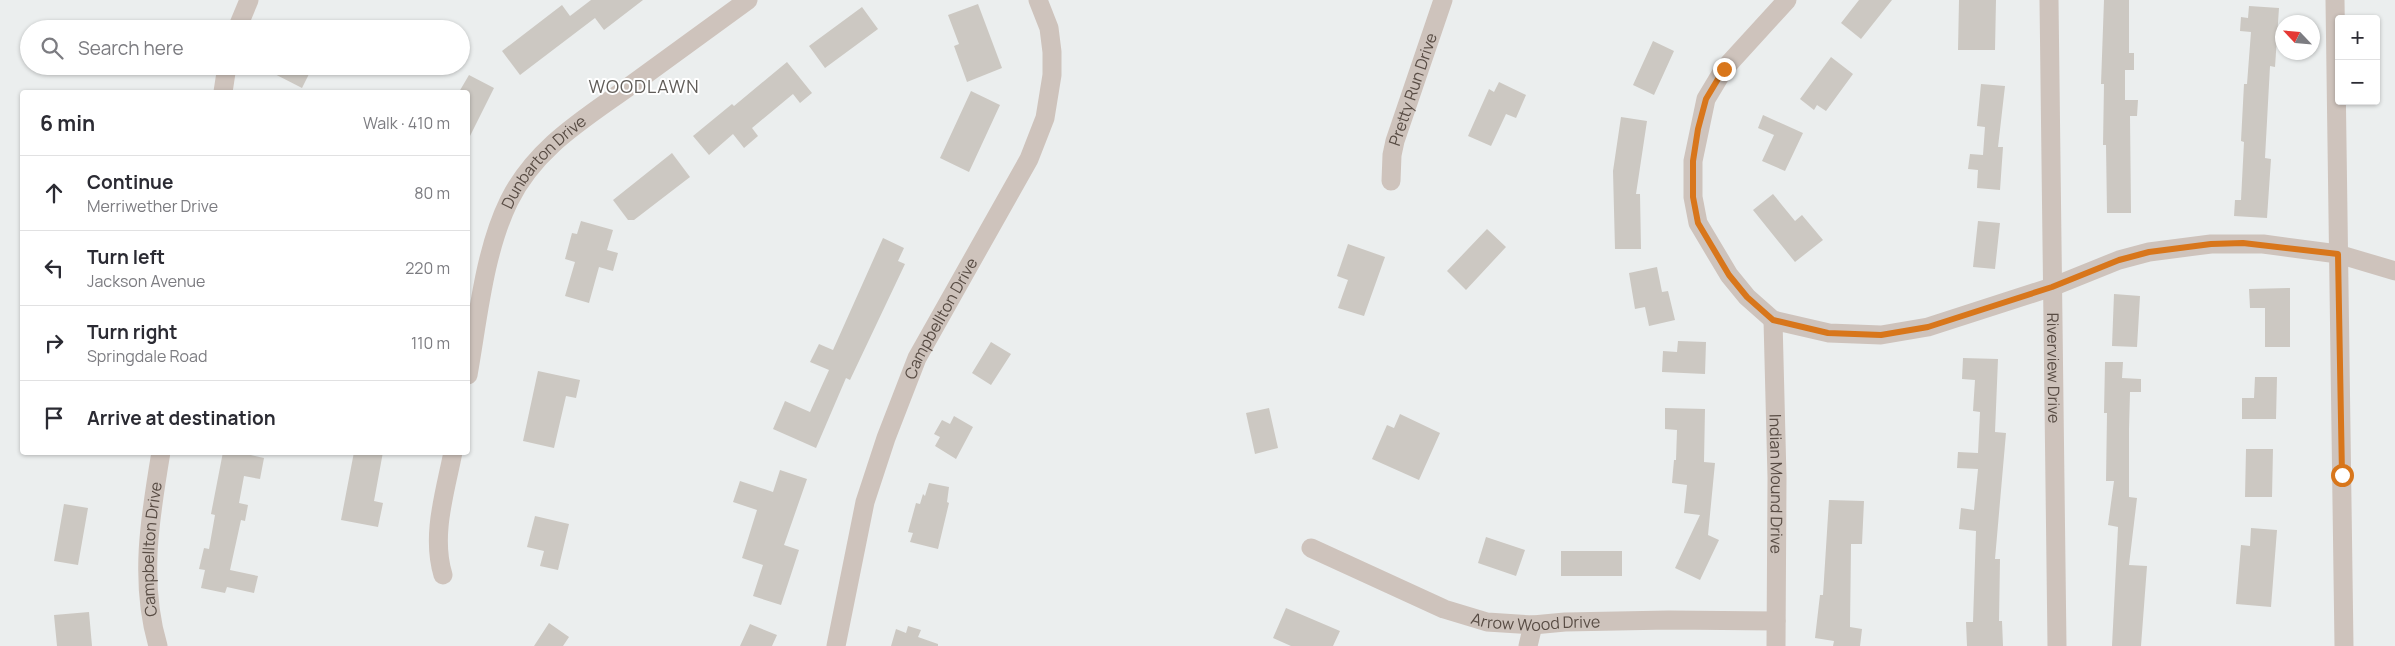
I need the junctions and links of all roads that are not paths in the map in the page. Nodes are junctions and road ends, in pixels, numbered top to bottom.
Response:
1 (248, 0) edge
2 (748, 0) edge
3 (1038, 0) edge
4 (1443, 0) edge
5 (1787, 0) edge
6 (2049, 0) edge
7 (2335, 0) edge
8 (240, 20) edge
9 (226, 75) edge
10 (223, 90) edge
11 (1391, 181) dead end
12 (2338, 254) junction
13 (2395, 271) edge
14 (2052, 287) junction
15 (1773, 320) junction
16 (470, 365) edge
17 (161, 455) edge
18 (452, 455) edge
19 (1311, 548) dead end
20 (443, 575) dead end
21 (1776, 621) junction
22 (1533, 625) junction
23 (158, 646) edge
24 (836, 646) edge
25 (1528, 646) edge
26 (1776, 646) edge
27 (2057, 646) edge
28 (2344, 646) edge

1 - 8 street
2 - 16 street, Dunbarton Drive
3 - 24 street, Campbellton Drive
4 - 11 street, Pretty Run Drive
5 - 15 street
6 - 14 street, Riverview Drive
7 - 12 street
9 - 10 street
12 - 13 street
12 - 14 street
12 - 28 street
14 - 15 street
14 - 27 street, Riverview Drive
15 - 21 street, Indian Mound Drive
17 - 23 street, Campbellton Drive
18 - 20 street
19 - 22 street, Arrow Wood Drive
21 - 22 street, Arrow Wood Drive
21 - 26 street, Indian Mound Drive
22 - 25 street

